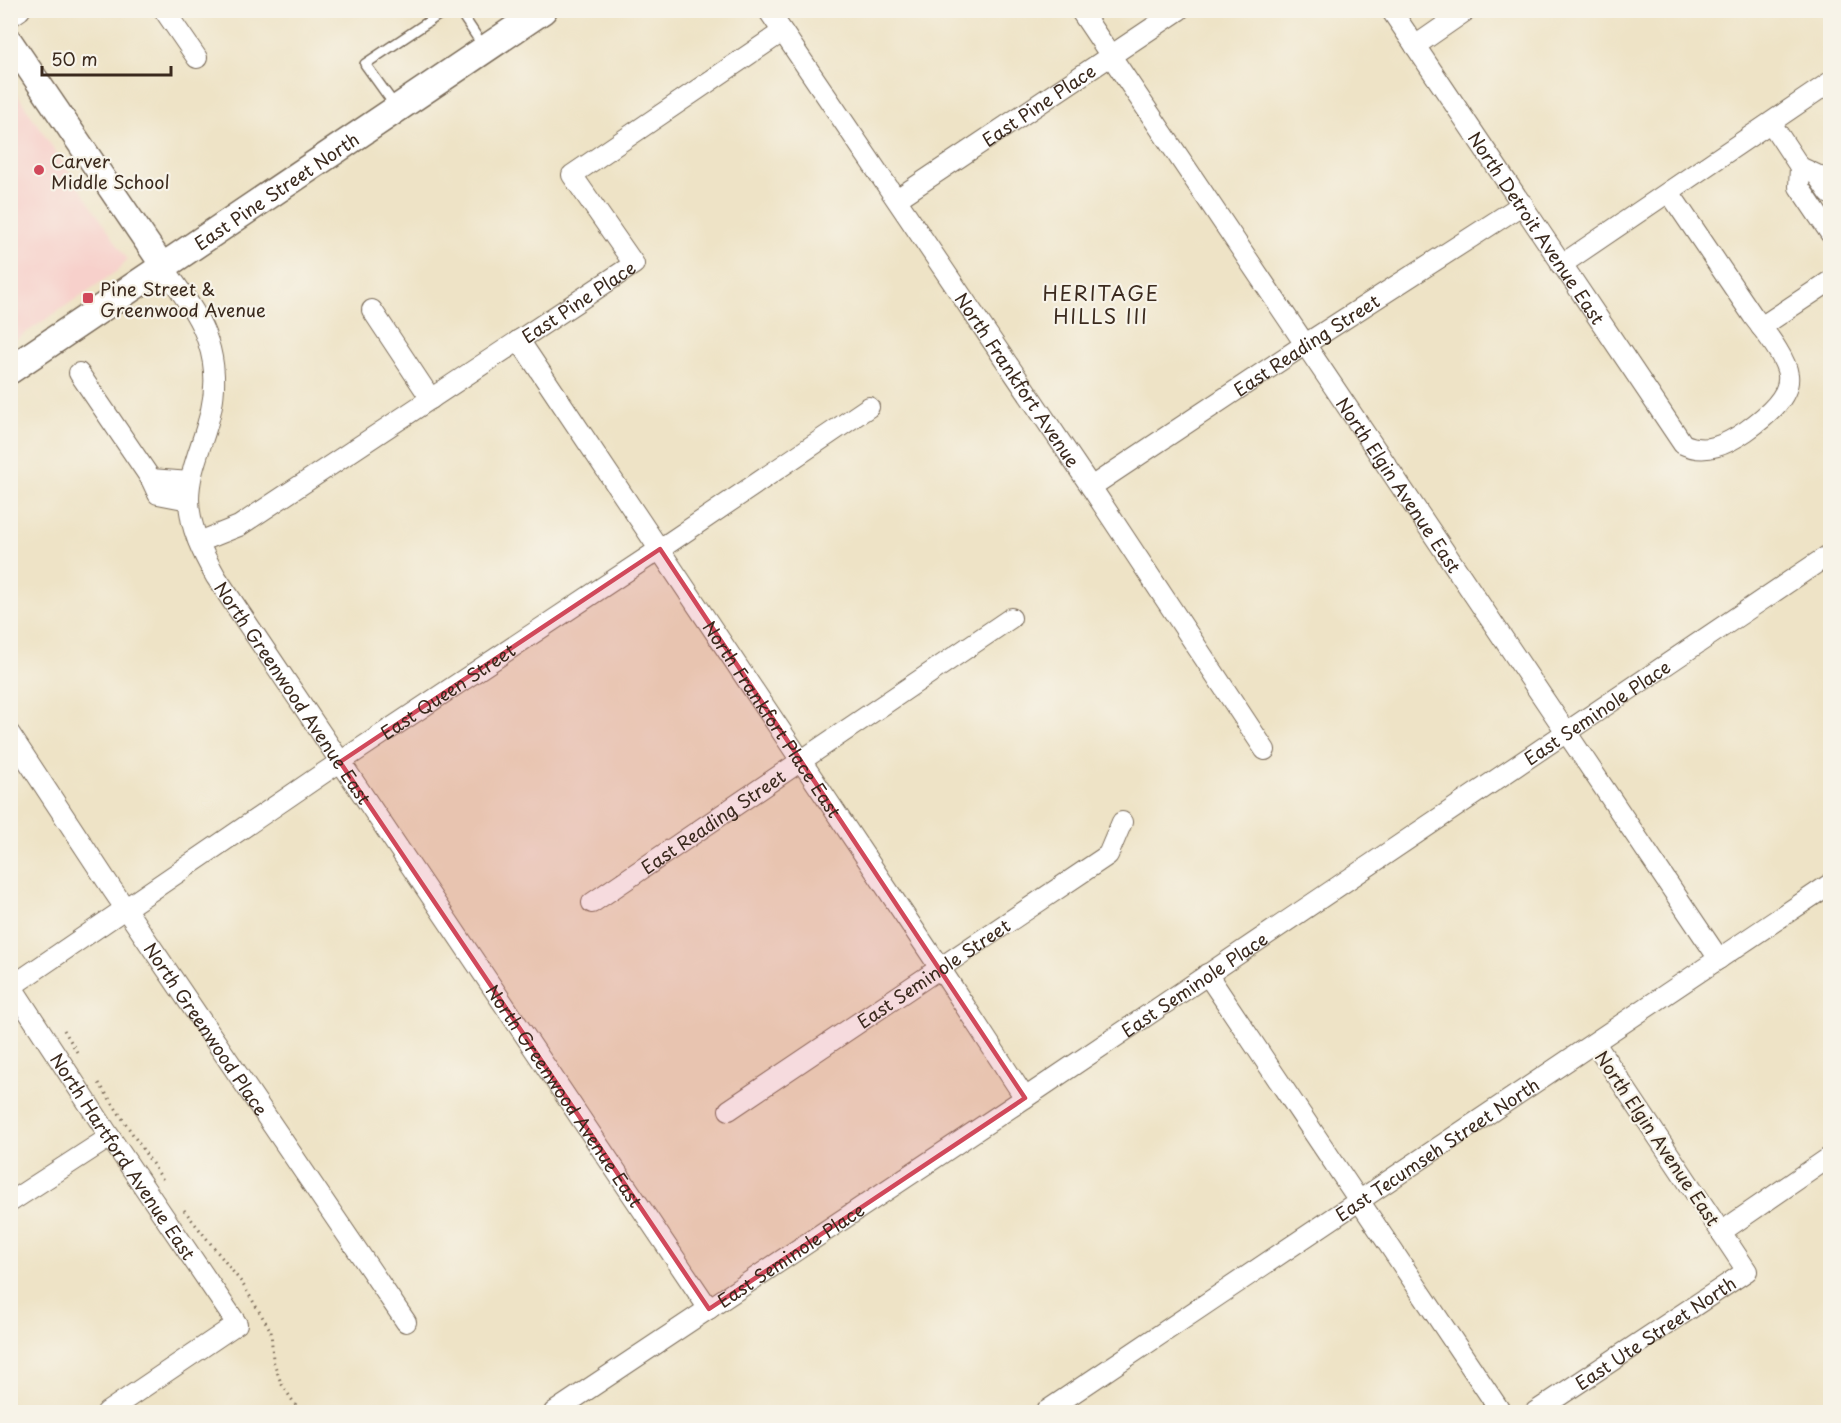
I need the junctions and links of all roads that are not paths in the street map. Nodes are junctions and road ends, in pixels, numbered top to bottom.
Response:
1 (20, 10) edge
2 (164, 10) edge
3 (446, 10) edge
4 (459, 10) edge
5 (543, 10) edge
6 (768, 10) edge
7 (1080, 10) edge
8 (1179, 10) edge
9 (1391, 10) edge
10 (1467, 10) edge
11 (10, 17) edge
12 (782, 32) junction
13 (10, 41) edge
14 (1415, 46) junction
15 (486, 50) junction
16 (1111, 56) junction
17 (197, 58) dead end
18 (1830, 82) edge
19 (397, 109) junction
20 (1770, 123) junction
21 (1800, 167) junction
22 (1669, 192) junction
23 (1830, 194) edge
24 (897, 199) junction
25 (1523, 204) junction
26 (1830, 234) edge
27 (1561, 265) junction
28 (163, 266) junction
29 (1830, 281) edge
30 (372, 310) dead end
31 (1761, 327) junction
32 (519, 340) junction
33 (1304, 345) junction
34 (10, 370) edge
35 (79, 374) dead end
36 (431, 399) junction
37 (869, 407) dead end
38 (1091, 487) junction
39 (190, 491) junction
40 (199, 542) junction
41 (660, 549) junction
42 (1830, 554) edge
43 (1011, 618) dead end
44 (1565, 732) junction
45 (10, 734) edge
46 (1264, 750) dead end
47 (340, 762) junction
48 (801, 762) junction
49 (1122, 822) dead end
50 (1830, 884) edge
51 (592, 903) dead end
52 (125, 908) junction
53 (1719, 959) junction
54 (940, 968) junction
55 (1207, 974) junction
56 (16, 982) edge
57 (1595, 1043) junction
58 (1025, 1098) junction
59 (729, 1110) dead end
60 (110, 1137) junction
61 (1830, 1157) edge
62 (1359, 1201) junction
63 (10, 1202) edge
64 (1721, 1232) junction
65 (709, 1309) junction
66 (406, 1322) dead end
67 (108, 1413) edge
68 (554, 1413) edge
69 (1045, 1413) edge
70 (1501, 1413) edge
71 (1535, 1413) edge

1 - 11 street
2 - 17 street
3 - 19 lane
4 - 15 lane
5 - 15 main road, East Pine Street North
6 - 12 street, North Frankfort Avenue
7 - 16 street, North Elgin Avenue East
8 - 16 street, East Pine Place
9 - 14 street, North Detroit Avenue East
10 - 14 street
12 - 24 street, North Frankfort Avenue
12 - 32 street, East Pine Place
13 - 28 street, North Greenwood Avenue East
14 - 25 street, North Detroit Avenue East
15 - 19 main road, East Pine Street North
16 - 24 street, East Pine Place
16 - 33 street, North Elgin Avenue East
18 - 20 street
19 - 28 main road, East Pine Street North
20 - 21 street
20 - 22 street
21 - 23 street
21 - 26 street
22 - 27 street
22 - 31 street
24 - 38 street, North Frankfort Avenue
25 - 27 street, North Detroit Avenue East
25 - 33 street, East Reading Street
27 - 31 street, North Detroit Avenue East
28 - 34 main road, East Pine Street North
28 - 39 street, North Greenwood Avenue East
29 - 31 street
30 - 36 street
32 - 36 street, East Pine Place
32 - 41 street, North Frankfort Place East
33 - 38 street, East Reading Street
33 - 44 street, North Elgin Avenue East
35 - 39 street
36 - 40 street, East Pine Place
37 - 41 street, East Queen Street
38 - 46 street, North Frankfort Avenue
39 - 40 street, North Greenwood Avenue East
40 - 47 street, North Greenwood Avenue East
41 - 47 street, East Queen Street
41 - 48 street, North Frankfort Place East
42 - 44 street, East Seminole Place
43 - 48 street, East Reading Street
44 - 53 street, North Elgin Avenue East
44 - 55 street, East Seminole Place
45 - 52 street, North Greenwood Place
47 - 52 street, East Queen Street
47 - 65 street, North Greenwood Avenue East
48 - 51 street, East Reading Street
48 - 54 street, North Frankfort Place East
49 - 54 street, East Seminole Street
50 - 53 street, East Tecumseh Street North
52 - 56 street, East Queen Street
52 - 66 street, North Greenwood Place
53 - 57 street, East Tecumseh Street North
54 - 58 street, North Frankfort Place East
54 - 59 street, East Seminole Street
55 - 58 street, East Seminole Place
55 - 62 street
56 - 60 street, North Hartford Avenue East
57 - 62 street, East Tecumseh Street North
57 - 64 street, North Elgin Avenue East
58 - 65 street, East Seminole Place
60 - 63 street
60 - 67 street, North Hartford Avenue East
61 - 64 street
62 - 69 street, East Tecumseh Street North
62 - 70 street
64 - 71 street, East Ute Street North
65 - 68 street, East Seminole Place

